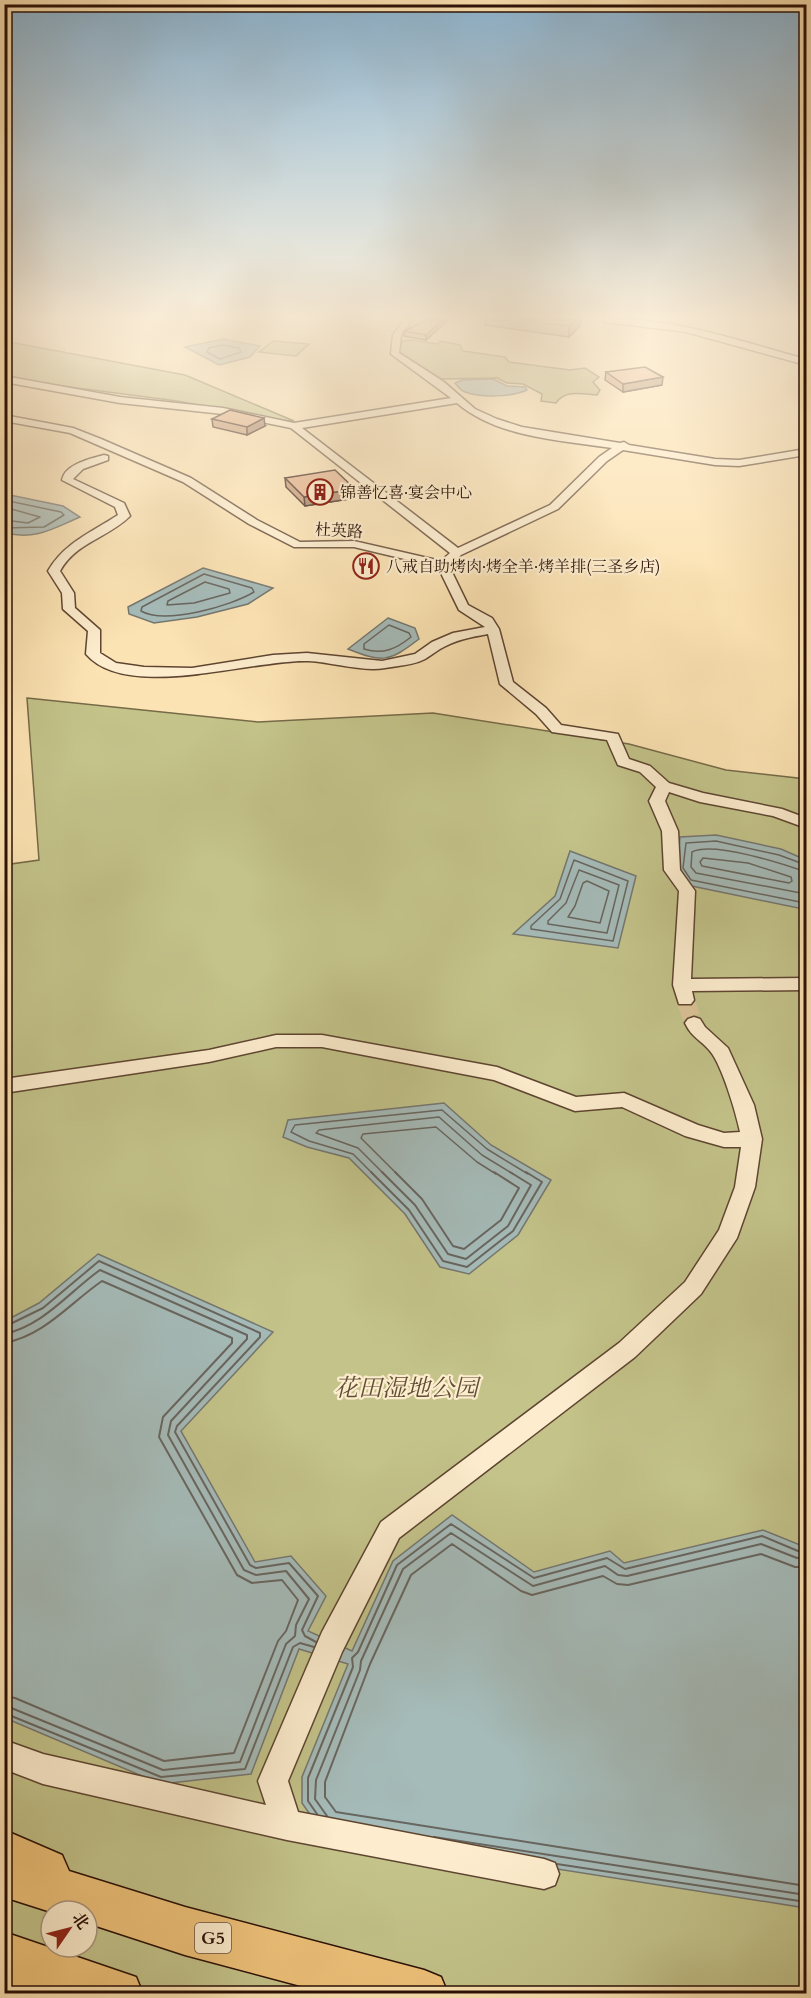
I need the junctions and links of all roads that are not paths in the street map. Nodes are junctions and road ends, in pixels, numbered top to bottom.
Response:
1 (234, 413) edge
2 (371, 413) edge
3 (478, 413) edge
4 (4, 418) edge
5 (294, 426) junction
6 (624, 445) junction
7 (107, 452) junction
8 (807, 452) edge
9 (457, 554) junction
10 (443, 565) junction
11 (493, 629) junction
12 (664, 786) junction
13 (807, 823) edge
14 (807, 984) edge
15 (694, 1023) tunnel mouth
16 (4, 1086) edge
17 (752, 1139) junction
18 (4, 1754) edge
19 (286, 1825) junction
20 (4, 1853) edge
21 (4, 1874) edge
22 (544, 1874) dead end
23 (185, 1931) junction
24 (4, 1956) edge
25 (4, 1988) edge
26 (38, 1994) edge
27 (119, 1994) edge
28 (424, 1994) edge

1 - 5 street
2 - 5 street
3 - 6 street
4 - 7 street, 杜英路
5 - 9 street
6 - 8 street
6 - 9 street
7 - 10 street, 杜英路
7 - 11 street
9 - 10 street
10 - 11 street
11 - 12 street
12 - 13 street
12 - 14 street
15 - 17 street
16 - 17 street
17 - 19 street
18 - 19 street
19 - 22 street
20 - 23 highway
21 - 23 highway, G5
23 - 28 highway, G5
24 - 27 highway
25 - 26 highway

